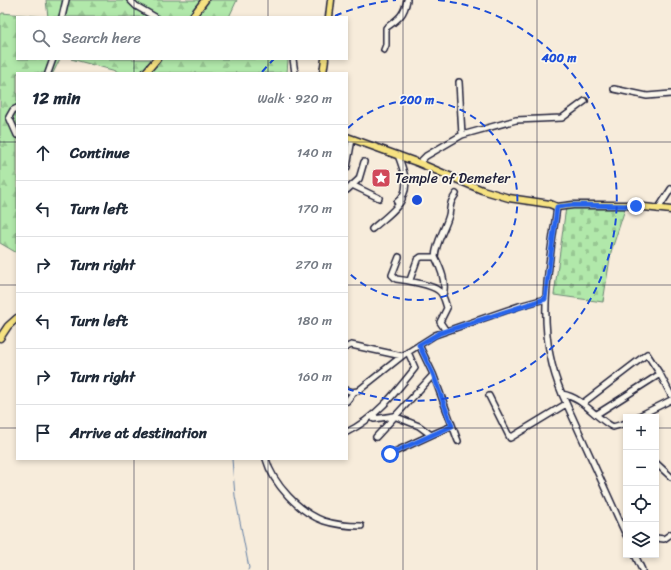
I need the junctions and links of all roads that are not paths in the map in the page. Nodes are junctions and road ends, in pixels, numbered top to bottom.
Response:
1 (66, 0) edge
2 (130, 0) edge
3 (205, 0) edge
4 (331, 0) edge
5 (407, 0) edge
6 (62, 16) edge
7 (153, 16) edge
8 (193, 16) edge
9 (329, 16) edge
10 (384, 50) dead end
11 (53, 60) edge
12 (156, 60) edge
13 (293, 60) edge
14 (325, 60) edge
15 (48, 72) edge
16 (145, 72) edge
17 (295, 72) edge
18 (323, 72) edge
19 (459, 82) dead end
20 (614, 88) dead end
21 (671, 94) edge
22 (585, 100) dead end
23 (16, 108) edge
24 (16, 133) edge
25 (462, 135) junction
26 (349, 138) edge
27 (348, 152) edge
28 (398, 155) junction
29 (364, 162) dead end
30 (419, 163) junction
31 (352, 185) junction
32 (348, 189) edge
33 (671, 189) edge
34 (456, 194) dead end
35 (379, 198) dead end
36 (402, 198) junction
37 (397, 202) dead end
38 (557, 207) junction
39 (658, 208) junction
40 (671, 210) edge
41 (372, 229) dead end
42 (399, 257) dead end
43 (436, 257) junction
44 (410, 280) junction
45 (443, 295) junction
46 (545, 299) junction
47 (16, 319) edge
48 (446, 331) junction
49 (0, 338) edge
50 (419, 345) junction
51 (348, 347) edge
52 (408, 352) junction
53 (402, 356) junction
54 (660, 374) junction
55 (433, 375) junction
56 (348, 390) edge
57 (354, 392) junction
58 (562, 394) junction
59 (671, 395) edge
60 (489, 396) dead end
61 (348, 400) edge
62 (671, 400) edge
63 (583, 403) junction
64 (566, 404) junction
65 (375, 412) junction
66 (596, 414) junction
67 (643, 414) edge
68 (394, 416) junction
69 (623, 423) edge
70 (452, 426) junction
71 (348, 432) edge
72 (431, 435) junction
73 (376, 436) dead end
74 (458, 441) dead end
75 (390, 454) dead end
76 (266, 460) edge
77 (659, 466) edge
78 (671, 477) edge
79 (361, 526) dead end
80 (623, 528) edge
81 (671, 534) edge
82 (659, 538) edge
83 (636, 558) edge
84 (642, 570) edge

1 - 6 street
2 - 7 street
3 - 8 main road
4 - 9 main road
5 - 10 street
11 - 15 street
12 - 16 main road
13 - 17 street
14 - 18 main road
19 - 25 street
20 - 21 street
22 - 25 street
23 - 24 street
25 - 30 street
26 - 27 street
26 - 28 main road
28 - 30 main road
28 - 36 street
29 - 31 street
30 - 38 main road
31 - 32 street
31 - 35 street
33 - 39 street
34 - 43 street
36 - 37 street
36 - 41 street
38 - 39 main road
38 - 46 street
39 - 40 main road
42 - 44 street
43 - 44 street
43 - 45 street
44 - 45 street
45 - 48 street
46 - 48 street
46 - 58 street
47 - 49 main road
48 - 50 street
50 - 52 street
50 - 55 street
51 - 53 street
52 - 53 street
52 - 65 street
53 - 57 street
54 - 59 street
54 - 63 street
54 - 66 street
55 - 68 street
55 - 70 street
56 - 57 street
57 - 61 street
58 - 63 street
58 - 64 street
60 - 64 street
62 - 67 street
63 - 66 street
64 - 80 street
65 - 68 street
65 - 71 street
66 - 69 street
68 - 72 street
68 - 73 street
70 - 72 street
70 - 74 street
72 - 75 street
76 - 79 street
77 - 78 street
81 - 82 street
83 - 84 street

